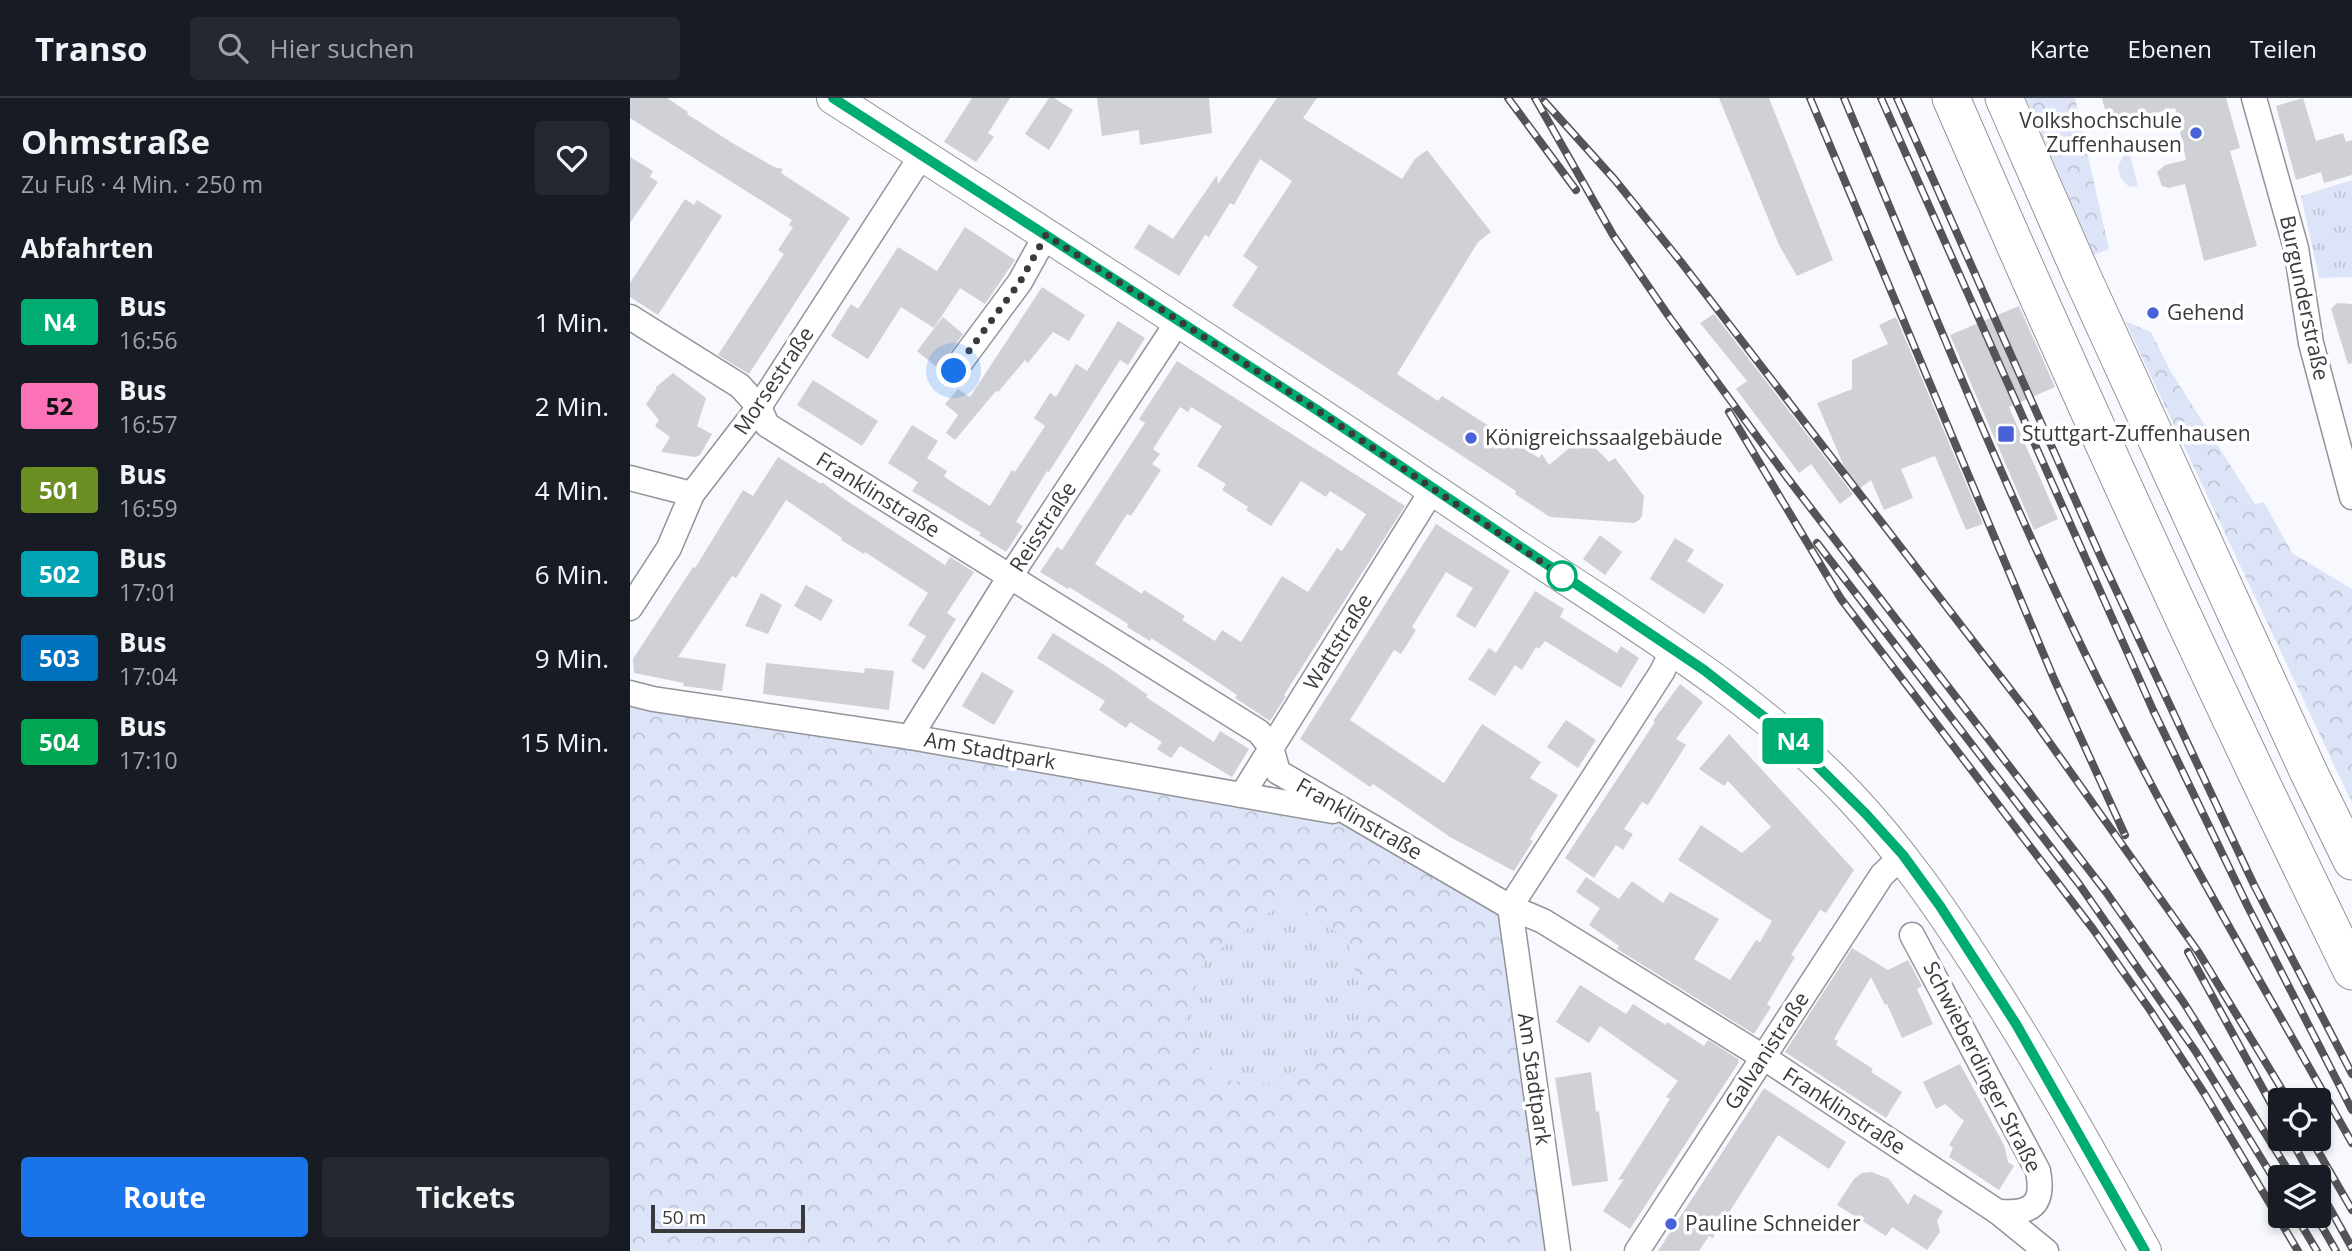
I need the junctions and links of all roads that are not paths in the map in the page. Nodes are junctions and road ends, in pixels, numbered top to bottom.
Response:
1 (833, 98) edge
2 (1951, 98) edge
3 (2004, 98) edge
4 (2254, 98) edge
5 (922, 155) junction
6 (1046, 235) junction
7 (630, 317) edge
8 (1179, 320) junction
9 (954, 371) dead end
10 (759, 407) junction
11 (630, 478) edge
12 (1433, 489) junction
13 (692, 494) junction
14 (2352, 498) edge
15 (1009, 578) junction
16 (630, 608) edge
17 (1673, 649) junction
18 (630, 693) edge
19 (910, 737) junction
20 (1272, 747) junction
21 (1242, 795) junction
22 (1350, 814) junction
23 (1903, 855) junction
24 (2352, 861) edge
25 (1510, 907) junction
26 (1912, 935) dead end
27 (2352, 971) edge
28 (1763, 1057) junction
29 (1998, 1212) junction
30 (1559, 1251) edge
31 (1636, 1251) edge
32 (2046, 1251) edge
33 (2145, 1251) edge

1 - 5 main road, Schwieberdinger Straße
2 - 27 highway
3 - 24 highway
4 - 14 street, Burgunderstraße
5 - 6 main road, Schwieberdinger Straße
5 - 10 street, Morsestraße
6 - 8 main road, Schwieberdinger Straße
6 - 9 street
7 - 10 street, Franklinstraße
8 - 12 main road, Schwieberdinger Straße
8 - 15 street, Reisstraße
10 - 13 street, Morsestraße
10 - 15 street, Franklinstraße
11 - 13 street
12 - 17 main road, Schwieberdinger Straße
12 - 20 street, Wattstraße
13 - 16 street, Morsestraße
15 - 19 street, Reisstraße
15 - 20 street, Franklinstraße
17 - 23 main road, Schwieberdinger Straße
17 - 25 street
18 - 19 street, Am Stadtpark
19 - 21 street, Am Stadtpark
20 - 21 street, Wattstraße
20 - 22 street, Franklinstraße
21 - 22 street, Am Stadtpark
22 - 25 street, Franklinstraße
23 - 28 street, Galvanistraße
23 - 33 main road, Schwieberdinger Straße
25 - 28 street, Franklinstraße
25 - 30 street, Am Stadtpark
26 - 29 street, Schwieberdinger Straße
28 - 29 street, Franklinstraße
28 - 31 street, Galvanistraße
29 - 32 street, Franklinstraße

